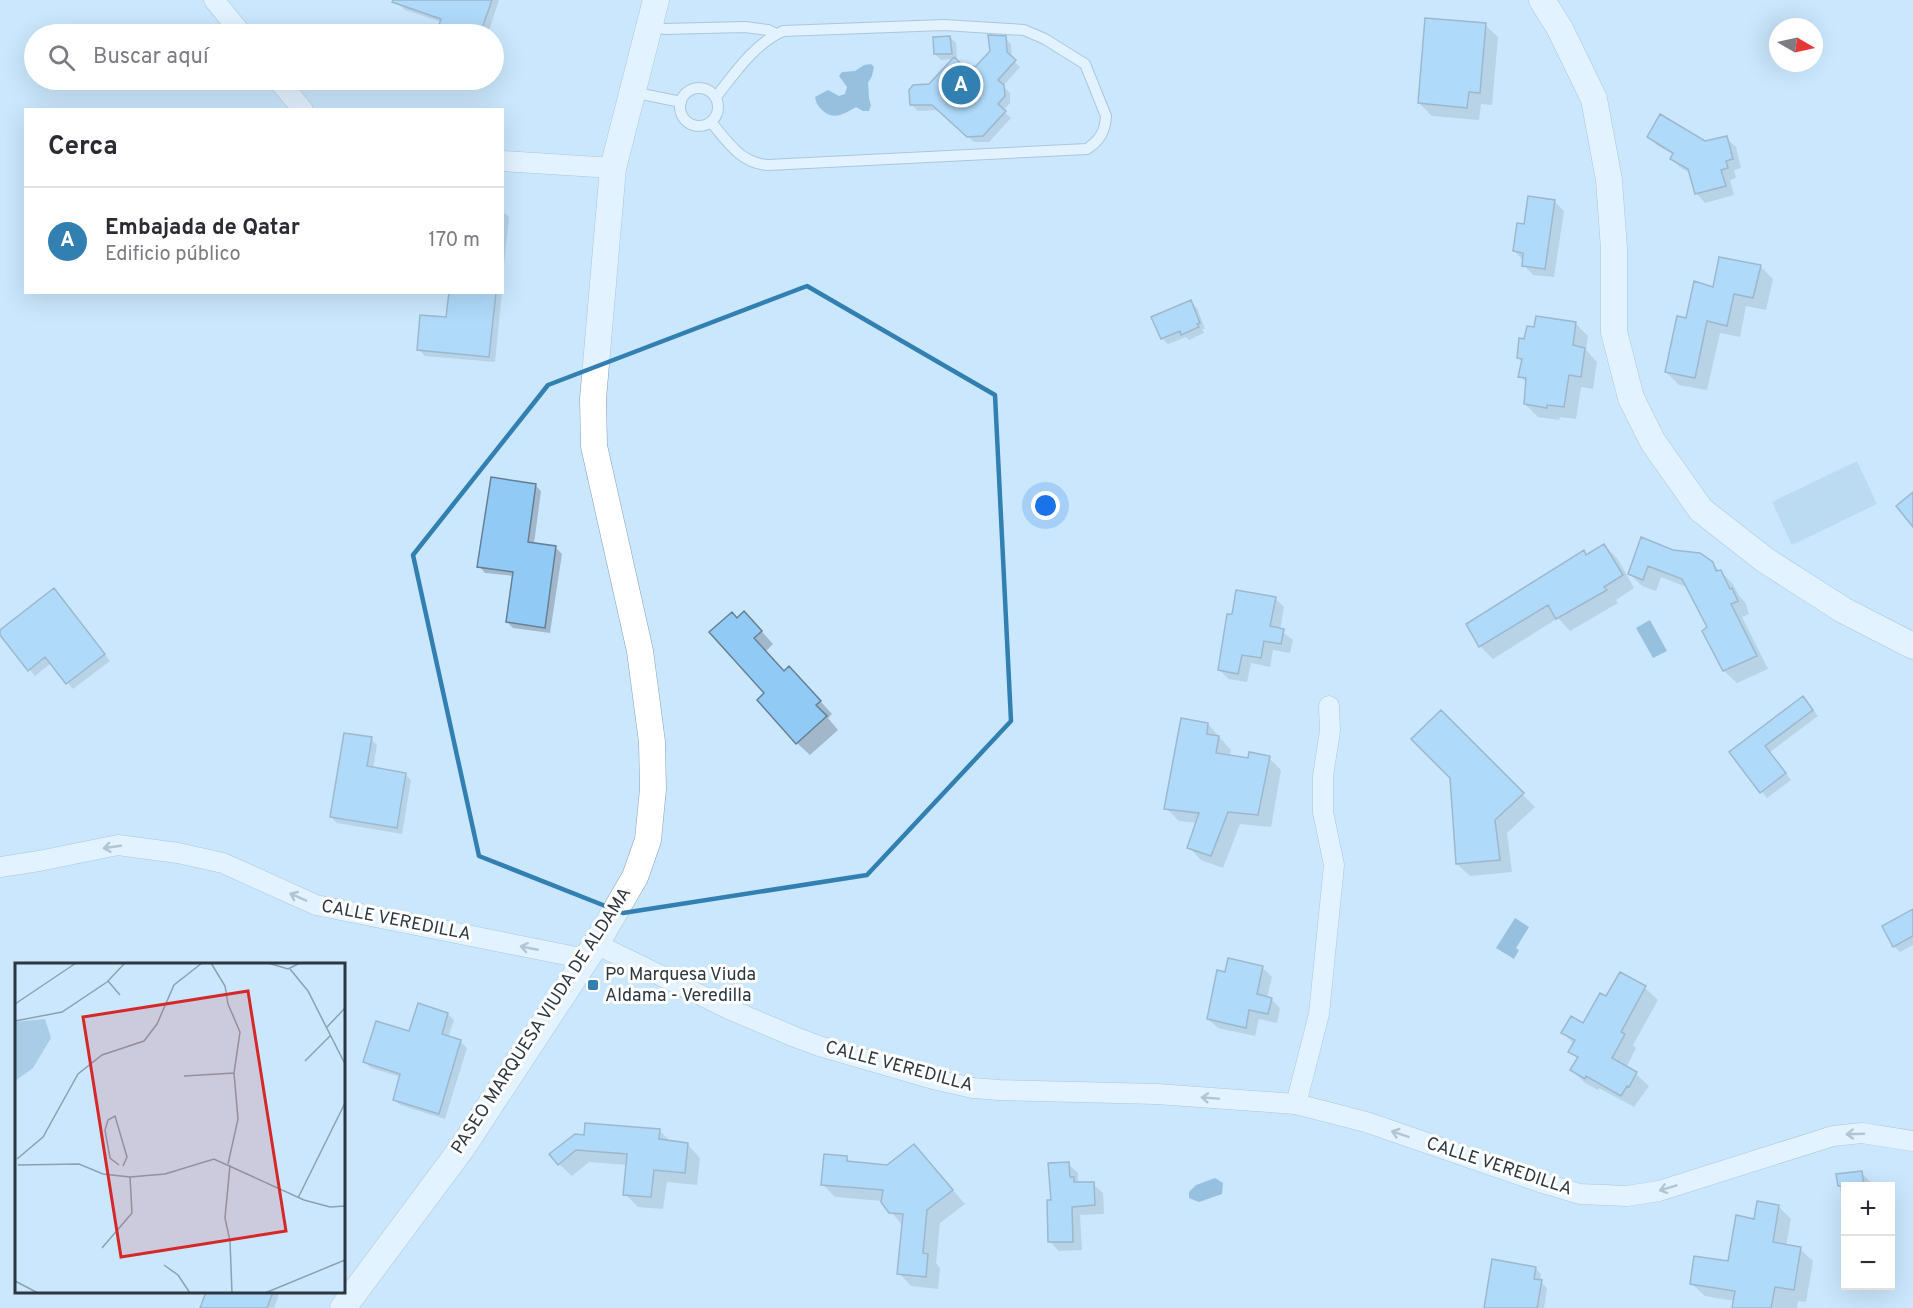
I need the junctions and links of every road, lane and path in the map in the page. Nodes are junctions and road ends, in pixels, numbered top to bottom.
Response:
1 (214, 0) edge
2 (1542, 0) edge
3 (653, 11) edge
4 (234, 24) edge
5 (776, 34) junction
6 (286, 90) edge
7 (631, 92) junction
8 (716, 97) junction
9 (681, 102) junction
10 (301, 108) edge
11 (711, 122) junction
12 (504, 161) edge
13 (613, 168) junction
14 (1913, 646) edge
15 (1329, 706) dead end
16 (0, 867) edge
17 (591, 951) junction
18 (1296, 1104) junction
19 (1913, 1141) edge
20 (343, 1308) edge

1 - 4 street
2 - 14 street
3 - 5 lane
3 - 7 street, PASEO MARQUESA VIUDA DE ALDAMA
5 - 8 lane
5 - 11 lane
6 - 10 street
7 - 9 lane
7 - 13 street, PASEO MARQUESA VIUDA DE ALDAMA
8 - 9 lane
8 - 11 lane
9 - 11 lane
12 - 13 street
13 - 17 street, PASEO MARQUESA VIUDA DE ALDAMA
15 - 18 street
17 -> 16 street, CALLE VEREDILLA
18 -> 17 street, CALLE VEREDILLA
17 - 20 street, PASEO MARQUESA VIUDA DE ALDAMA
19 -> 18 street, CALLE VEREDILLA

